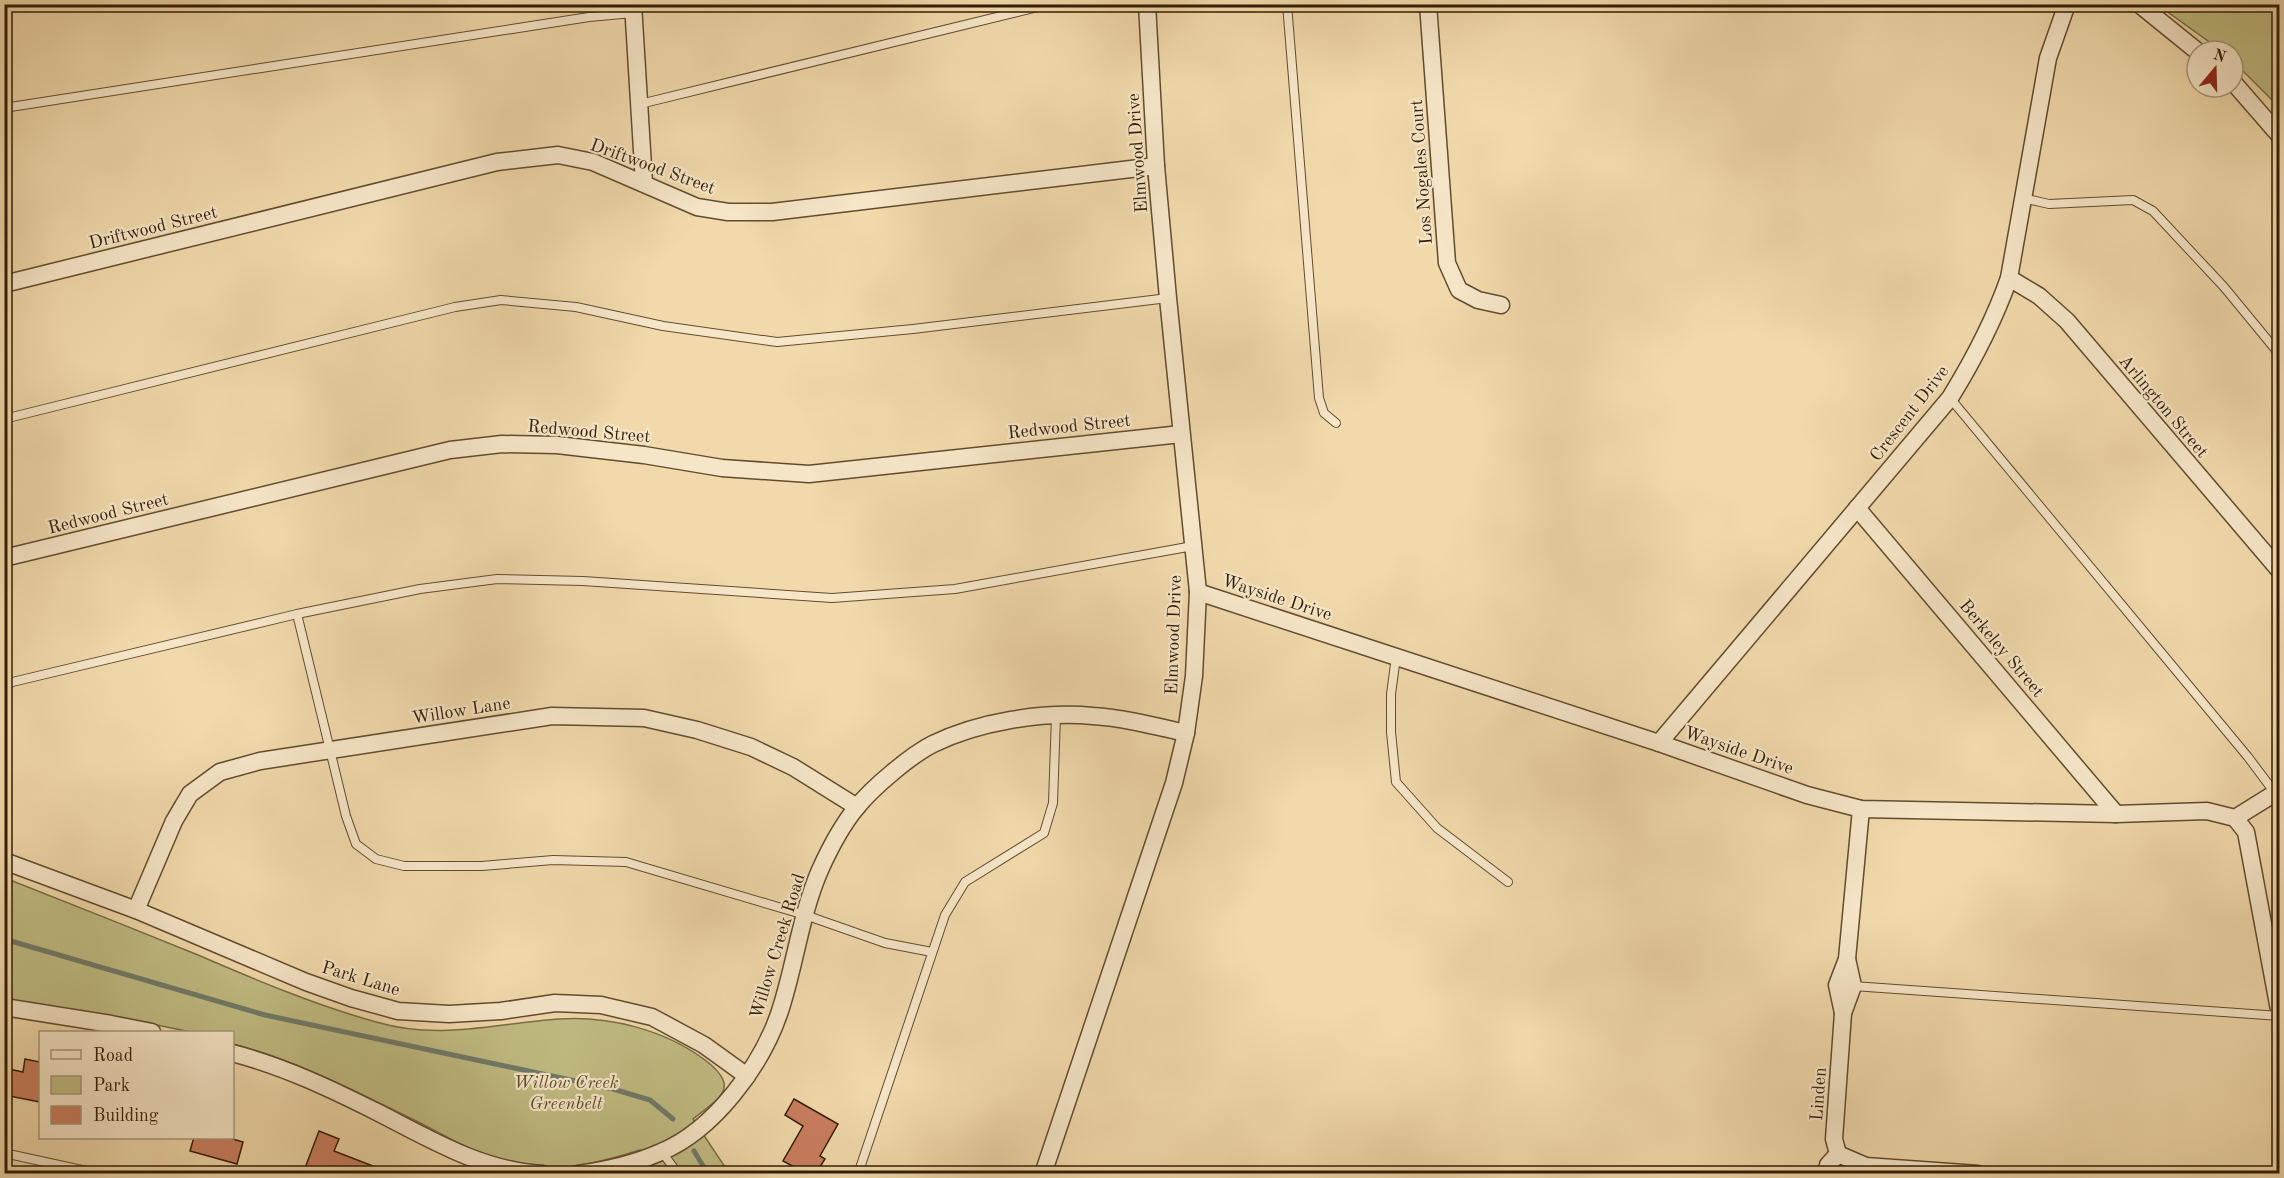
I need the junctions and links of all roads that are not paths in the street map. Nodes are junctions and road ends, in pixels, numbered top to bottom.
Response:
1 (1050, 4) edge
2 (1147, 4) edge
3 (1287, 4) edge
4 (1428, 4) edge
5 (2067, 4) edge
6 (2139, 4) edge
7 (633, 9) edge
8 (2185, 41) edge
9 (2245, 96) edge
10 (640, 104) junction
11 (4, 108) edge
12 (2280, 136) edge
13 (1156, 166) junction
14 (644, 183) junction
15 (2022, 198) junction
16 (2009, 278) junction
17 (4, 284) edge
18 (1168, 298) junction
19 (1501, 305) dead end
20 (2280, 355) edge
21 (1950, 398) junction
22 (4, 419) edge
23 (1336, 423) dead end
24 (1181, 434) junction
25 (1857, 508) junction
26 (1193, 546) junction
27 (4, 558) edge
28 (2280, 571) edge
29 (1198, 592) junction
30 (297, 615) junction
31 (1396, 657) junction
32 (4, 684) edge
33 (1056, 716) junction
34 (1186, 733) junction
35 (1659, 743) junction
36 (330, 750) junction
37 (2277, 791) edge
38 (856, 807) junction
39 (1862, 809) junction
40 (2116, 814) junction
41 (2235, 818) junction
42 (4, 861) edge
43 (1508, 882) dead end
44 (136, 910) junction
45 (805, 915) junction
46 (932, 952) junction
47 (1847, 959) junction
48 (1853, 986) junction
49 (4, 1007) edge
50 (1843, 1013) junction
51 (2280, 1015) edge
52 (147, 1031) edge
53 (234, 1054) edge
54 (747, 1076) junction
55 (662, 1152) junction
56 (4, 1153) edge
57 (1838, 1154) junction
58 (100, 1173) edge
59 (543, 1173) edge
60 (578, 1173) edge
61 (678, 1173) edge
62 (858, 1173) edge
63 (1043, 1173) edge
64 (1826, 1173) edge
65 (1978, 1173) edge

1 - 10 lane
2 - 13 street, Elmwood Drive
3 - 23 lane
4 - 19 street, Los Nogales Court
5 - 15 street, Crescent Drive
6 - 8 street
7 - 10 street
7 - 11 lane
9 - 12 street
10 - 14 street
13 - 14 street, Driftwood Street
13 - 18 street, Elmwood Drive
14 - 17 street, Driftwood Street
15 - 16 street, Crescent Drive
15 - 20 lane
16 - 21 street, Crescent Drive
16 - 28 street, Arlington Street
18 - 22 lane
18 - 24 street, Elmwood Drive
21 - 25 street, Crescent Drive
21 - 37 lane
24 - 26 street, Elmwood Drive
24 - 27 street, Redwood Street
25 - 35 street, Crescent Drive
25 - 40 street, Berkeley Street
26 - 29 street, Elmwood Drive
26 - 30 lane
29 - 31 street, Wayside Drive
29 - 34 street, Elmwood Drive
30 - 32 lane
30 - 36 lane
31 - 35 street, Wayside Drive
31 - 43 lane
33 - 34 street, Willow Creek Road
33 - 38 street, Willow Creek Road
33 - 46 lane
34 - 63 street, Elmwood Drive
35 - 39 street, Wayside Drive
36 - 38 street, Willow Lane
36 - 44 street, Willow Lane
36 - 45 lane
37 - 41 street
38 - 45 street, Willow Creek Road
39 - 40 street, Wayside Drive
39 - 47 street, Linden
40 - 41 street, Wayside Drive
41 - 51 street
42 - 44 street, Park Lane
44 - 54 street, Park Lane
45 - 46 lane
45 - 54 street, Willow Creek Road
46 - 62 lane
47 - 48 street, Linden
47 - 50 street, Linden
48 - 50 street, Linden
48 - 51 lane
49 - 52 street
50 - 57 street, Linden
53 - 59 street
54 - 55 street, Willow Creek Road
55 - 60 street, Willow Creek Road
55 - 61 lane
56 - 58 lane
57 - 64 street
57 - 65 street

